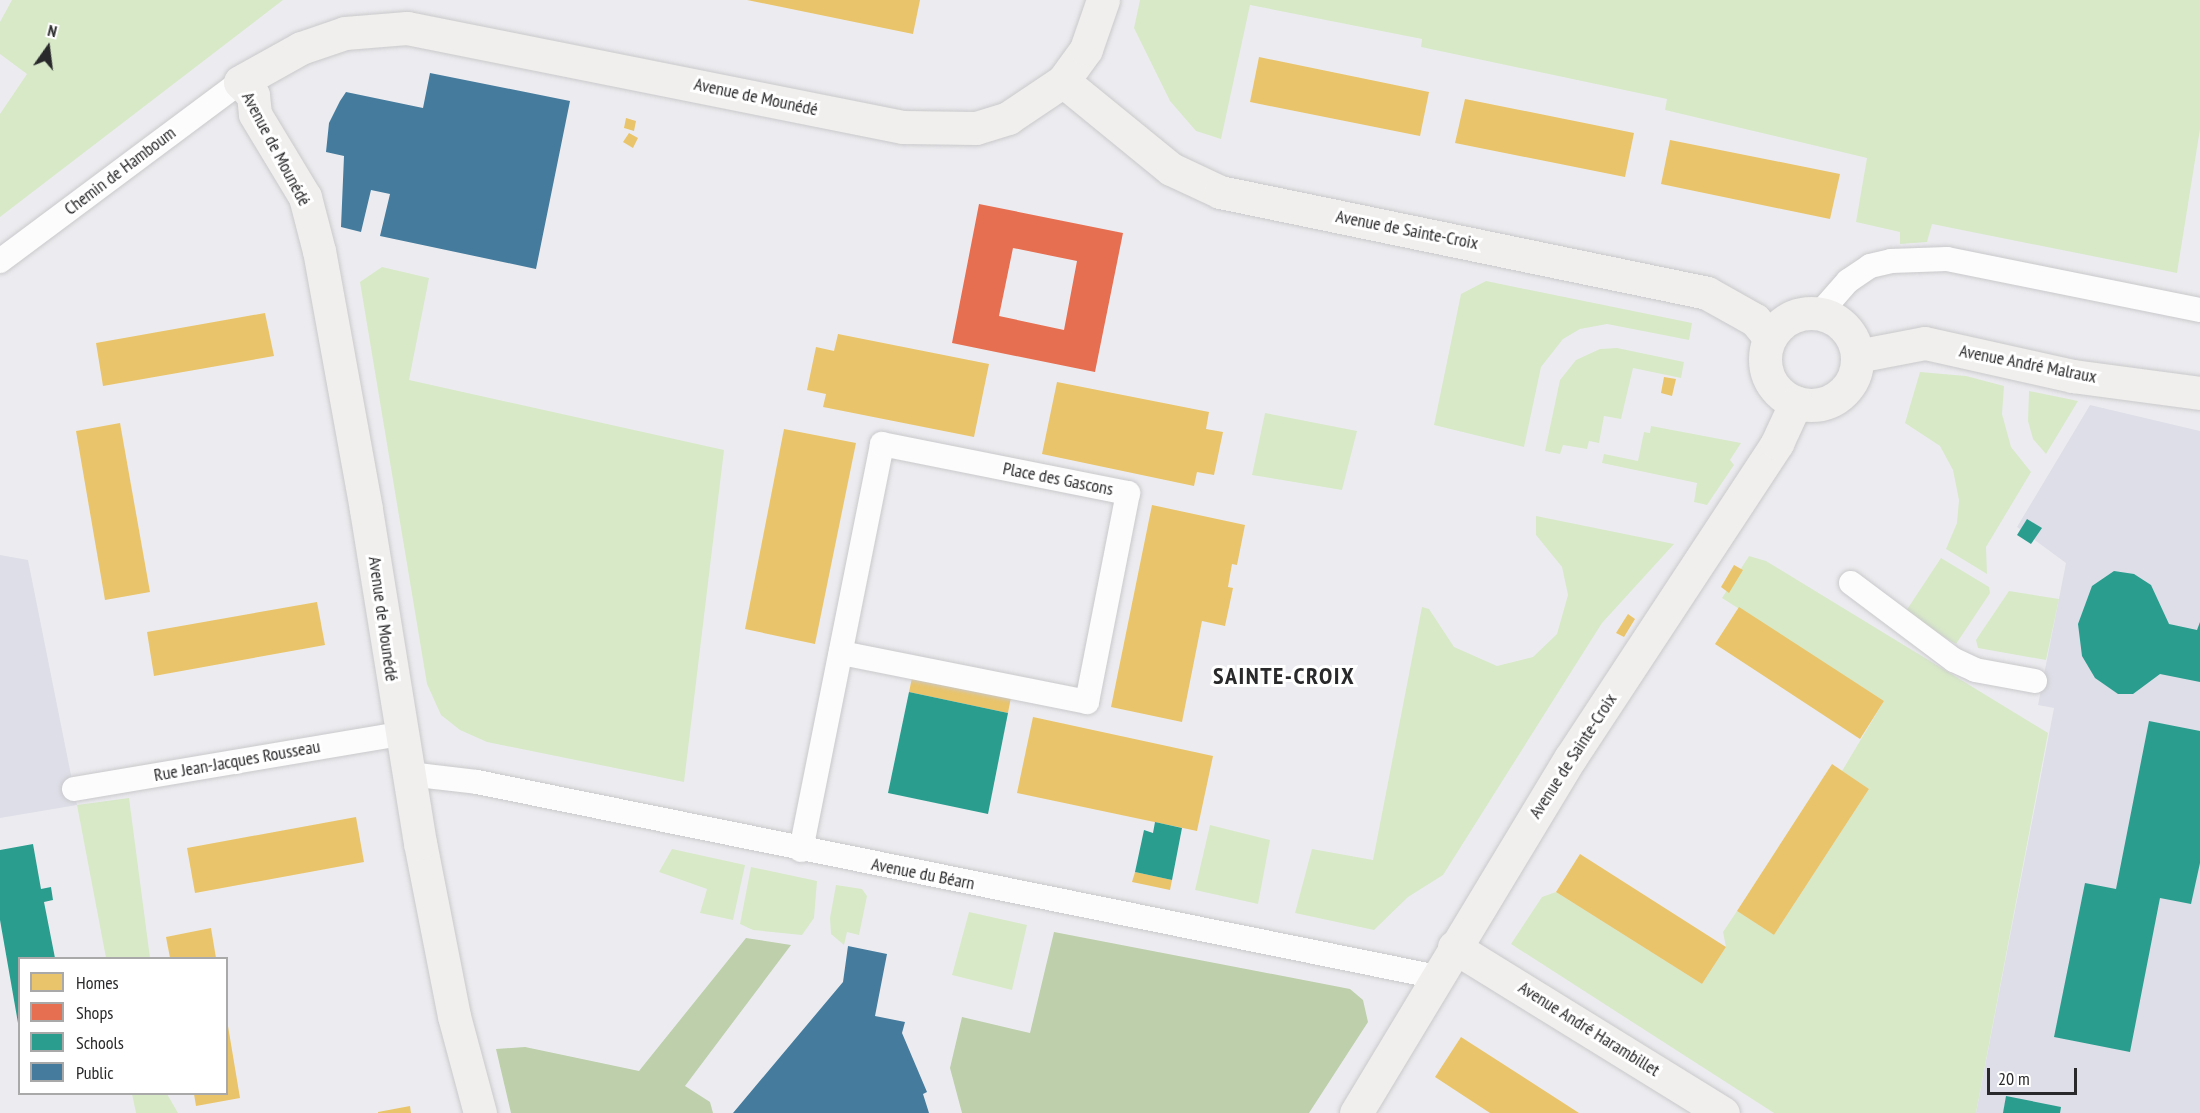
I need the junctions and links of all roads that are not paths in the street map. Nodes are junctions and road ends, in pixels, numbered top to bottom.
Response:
1 (1103, 0) edge
2 (1063, 81) junction
3 (240, 82) junction
4 (0, 261) edge
5 (2200, 310) edge
6 (1820, 314) junction
7 (1770, 338) junction
8 (1857, 356) junction
9 (2200, 393) edge
10 (1796, 402) junction
11 (1851, 583) dead end
12 (841, 653) junction
13 (2035, 681) dead end
14 (400, 734) junction
15 (409, 774) junction
16 (74, 789) dead end
17 (801, 850) junction
18 (1454, 947) junction
19 (1437, 977) junction
20 (480, 1113) edge
21 (1356, 1113) edge
22 (1723, 1113) edge

1 - 2 street, Avenue de Mounédé
2 - 3 street, Avenue de Mounédé
2 - 7 street, Avenue de Sainte-Croix
3 - 4 street, Chemin de Hamboum
3 - 14 street, Avenue de Mounédé
5 - 6 street
6 - 7 street
6 - 8 street
7 - 10 street
8 - 9 street, Avenue André Malraux
8 - 10 street
10 - 18 street, Avenue de Sainte-Croix
11 - 13 street
12 - 12 street, Place des Gascons
12 - 17 street, Place des Gascons
14 - 15 street, Avenue de Mounédé
14 - 16 street, Rue Jean-Jacques Rousseau
15 - 17 street, Avenue du Béarn
15 - 20 street, Avenue de Mounédé
17 - 19 street, Avenue du Béarn
18 - 19 street, Avenue de Sainte-Croix
18 - 22 street, Avenue André Harambillet
19 - 21 street, Avenue de Sainte-Croix

